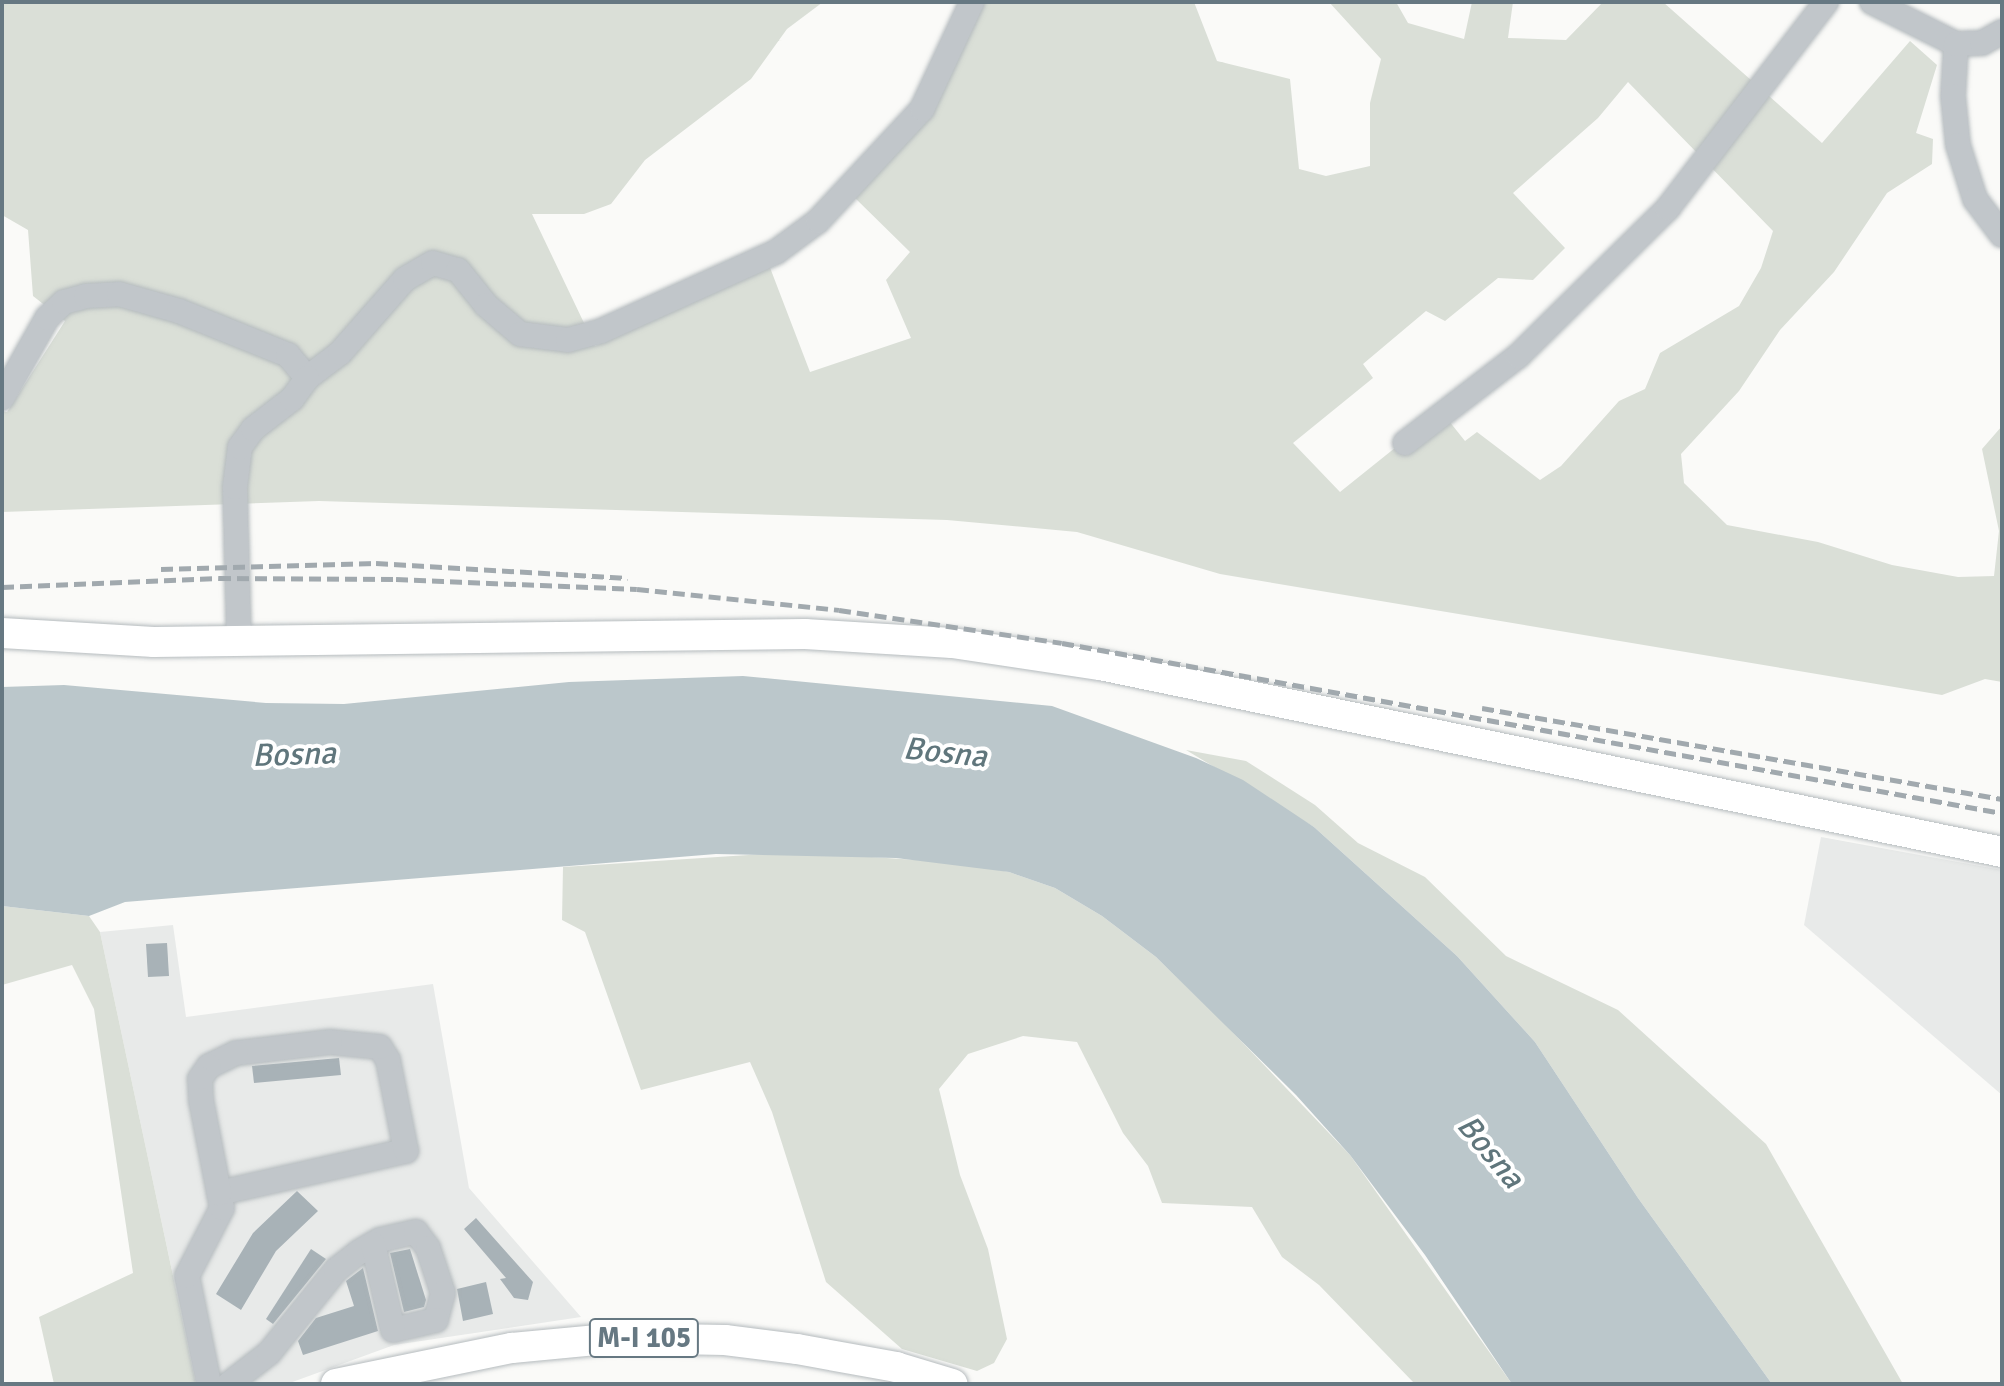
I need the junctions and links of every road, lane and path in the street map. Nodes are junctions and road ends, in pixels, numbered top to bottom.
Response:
1 (972, 2) edge
2 (1826, 2) edge
3 (1872, 2) edge
4 (2002, 32) edge
5 (1956, 44) junction
6 (2002, 235) edge
7 (307, 378) junction
8 (2, 398) edge
9 (1405, 443) dead end
10 (2, 633) edge
11 (239, 642) junction
12 (2002, 852) edge
13 (219, 1193) junction
14 (373, 1244) dead end
15 (209, 1384) edge
16 (229, 1384) edge
17 (336, 1384) edge
18 (952, 1384) edge

1 - 7 street
2 - 9 street
3 - 5 street
4 - 5 street
5 - 6 street
7 - 8 street
7 - 11 street
10 - 11 main road
11 - 12 main road
13 - 13 street
13 - 15 street
14 - 16 street
17 - 18 main road, M-I 105

